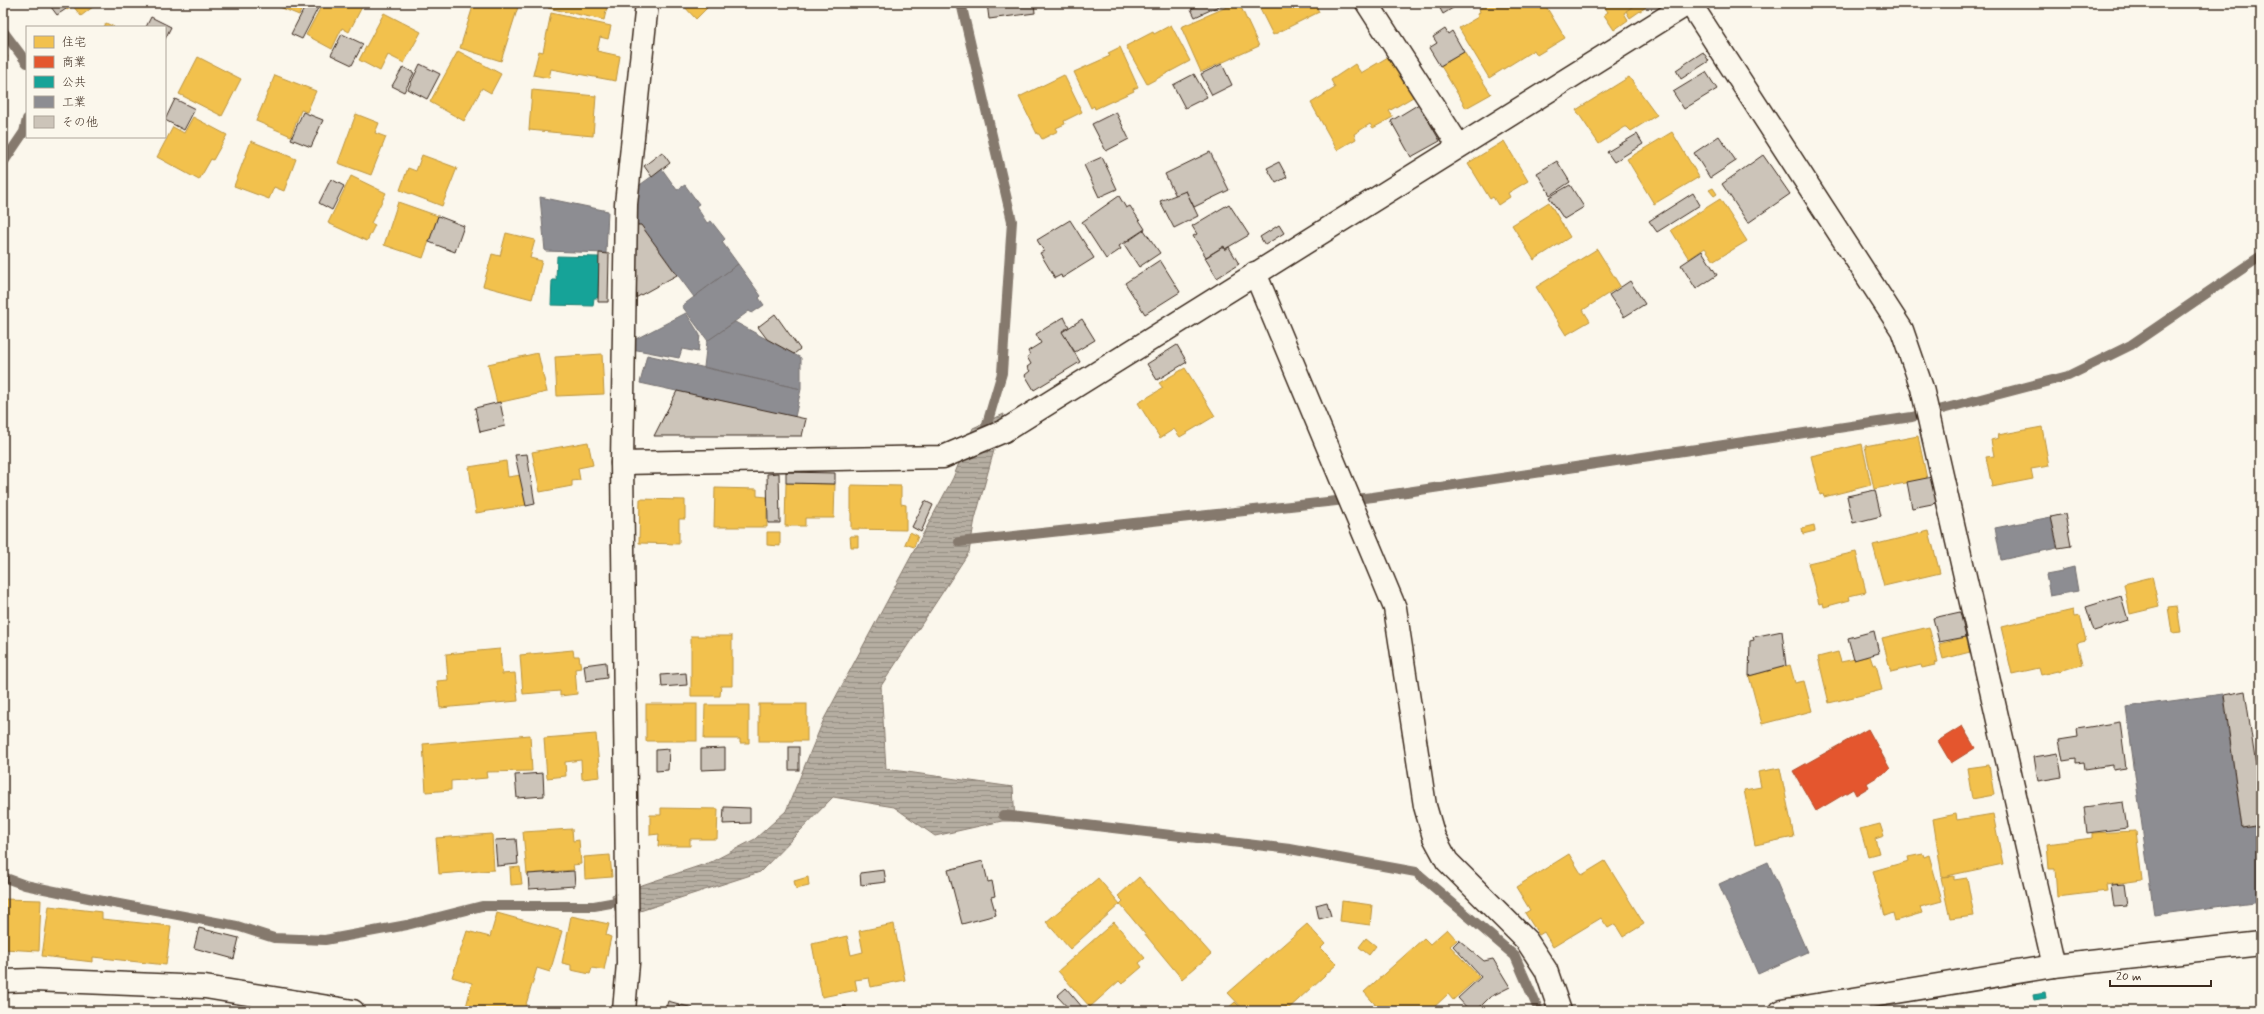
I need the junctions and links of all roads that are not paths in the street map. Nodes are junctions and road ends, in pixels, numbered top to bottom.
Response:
1 (647, 3) edge
2 (1367, 3) edge
3 (1689, 3) edge
4 (1459, 146) junction
5 (1255, 273) junction
6 (622, 463) junction
7 (2261, 943) edge
8 (2054, 966) junction
9 (3, 981) edge
10 (353, 1011) edge
11 (624, 1011) edge
12 (1560, 1011) edge
13 (1781, 1011) edge

1 - 6 street
2 - 4 street
3 - 4 street
3 - 8 street
4 - 5 street
5 - 6 street
5 - 12 street
6 - 11 street
7 - 8 street
8 - 13 street
9 - 10 street

